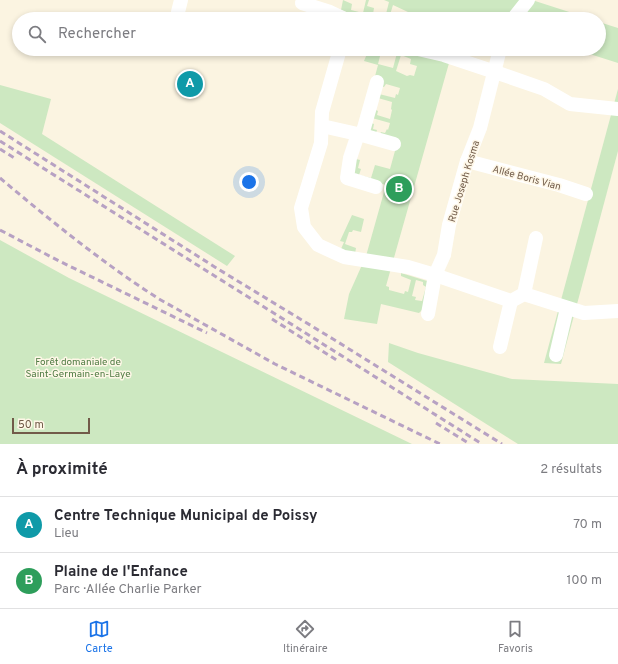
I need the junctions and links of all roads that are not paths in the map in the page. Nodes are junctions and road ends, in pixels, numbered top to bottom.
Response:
1 (528, 0) edge
2 (302, 3) dead end
3 (330, 12) edge
4 (519, 12) edge
5 (338, 56) edge
6 (450, 56) edge
7 (498, 56) edge
8 (495, 72) junction
9 (378, 82) dead end
10 (618, 109) edge
11 (322, 126) junction
12 (360, 134) junction
13 (394, 144) dead end
14 (467, 161) junction
15 (376, 187) dead end
16 (586, 194) dead end
17 (536, 238) dead end
18 (435, 275) junction
19 (524, 294) junction
20 (511, 301) junction
21 (568, 308) junction
22 (618, 311) edge
23 (428, 314) dead end
24 (500, 348) dead end
25 (556, 354) dead end

1 - 4 street
2 - 3 street
5 - 11 street
6 - 8 street
7 - 8 street, Rue Joseph Kosma
8 - 10 street
8 - 14 street, Rue Joseph Kosma
9 - 12 street
11 - 12 street
11 - 18 street
12 - 13 street
12 - 15 street
14 - 16 street, Allée Boris Vian
14 - 18 street, Rue Joseph Kosma
17 - 19 street
18 - 20 street
18 - 23 street, Rue Joseph Kosma
19 - 20 street
19 - 21 street
20 - 24 street
21 - 22 street
21 - 25 street

